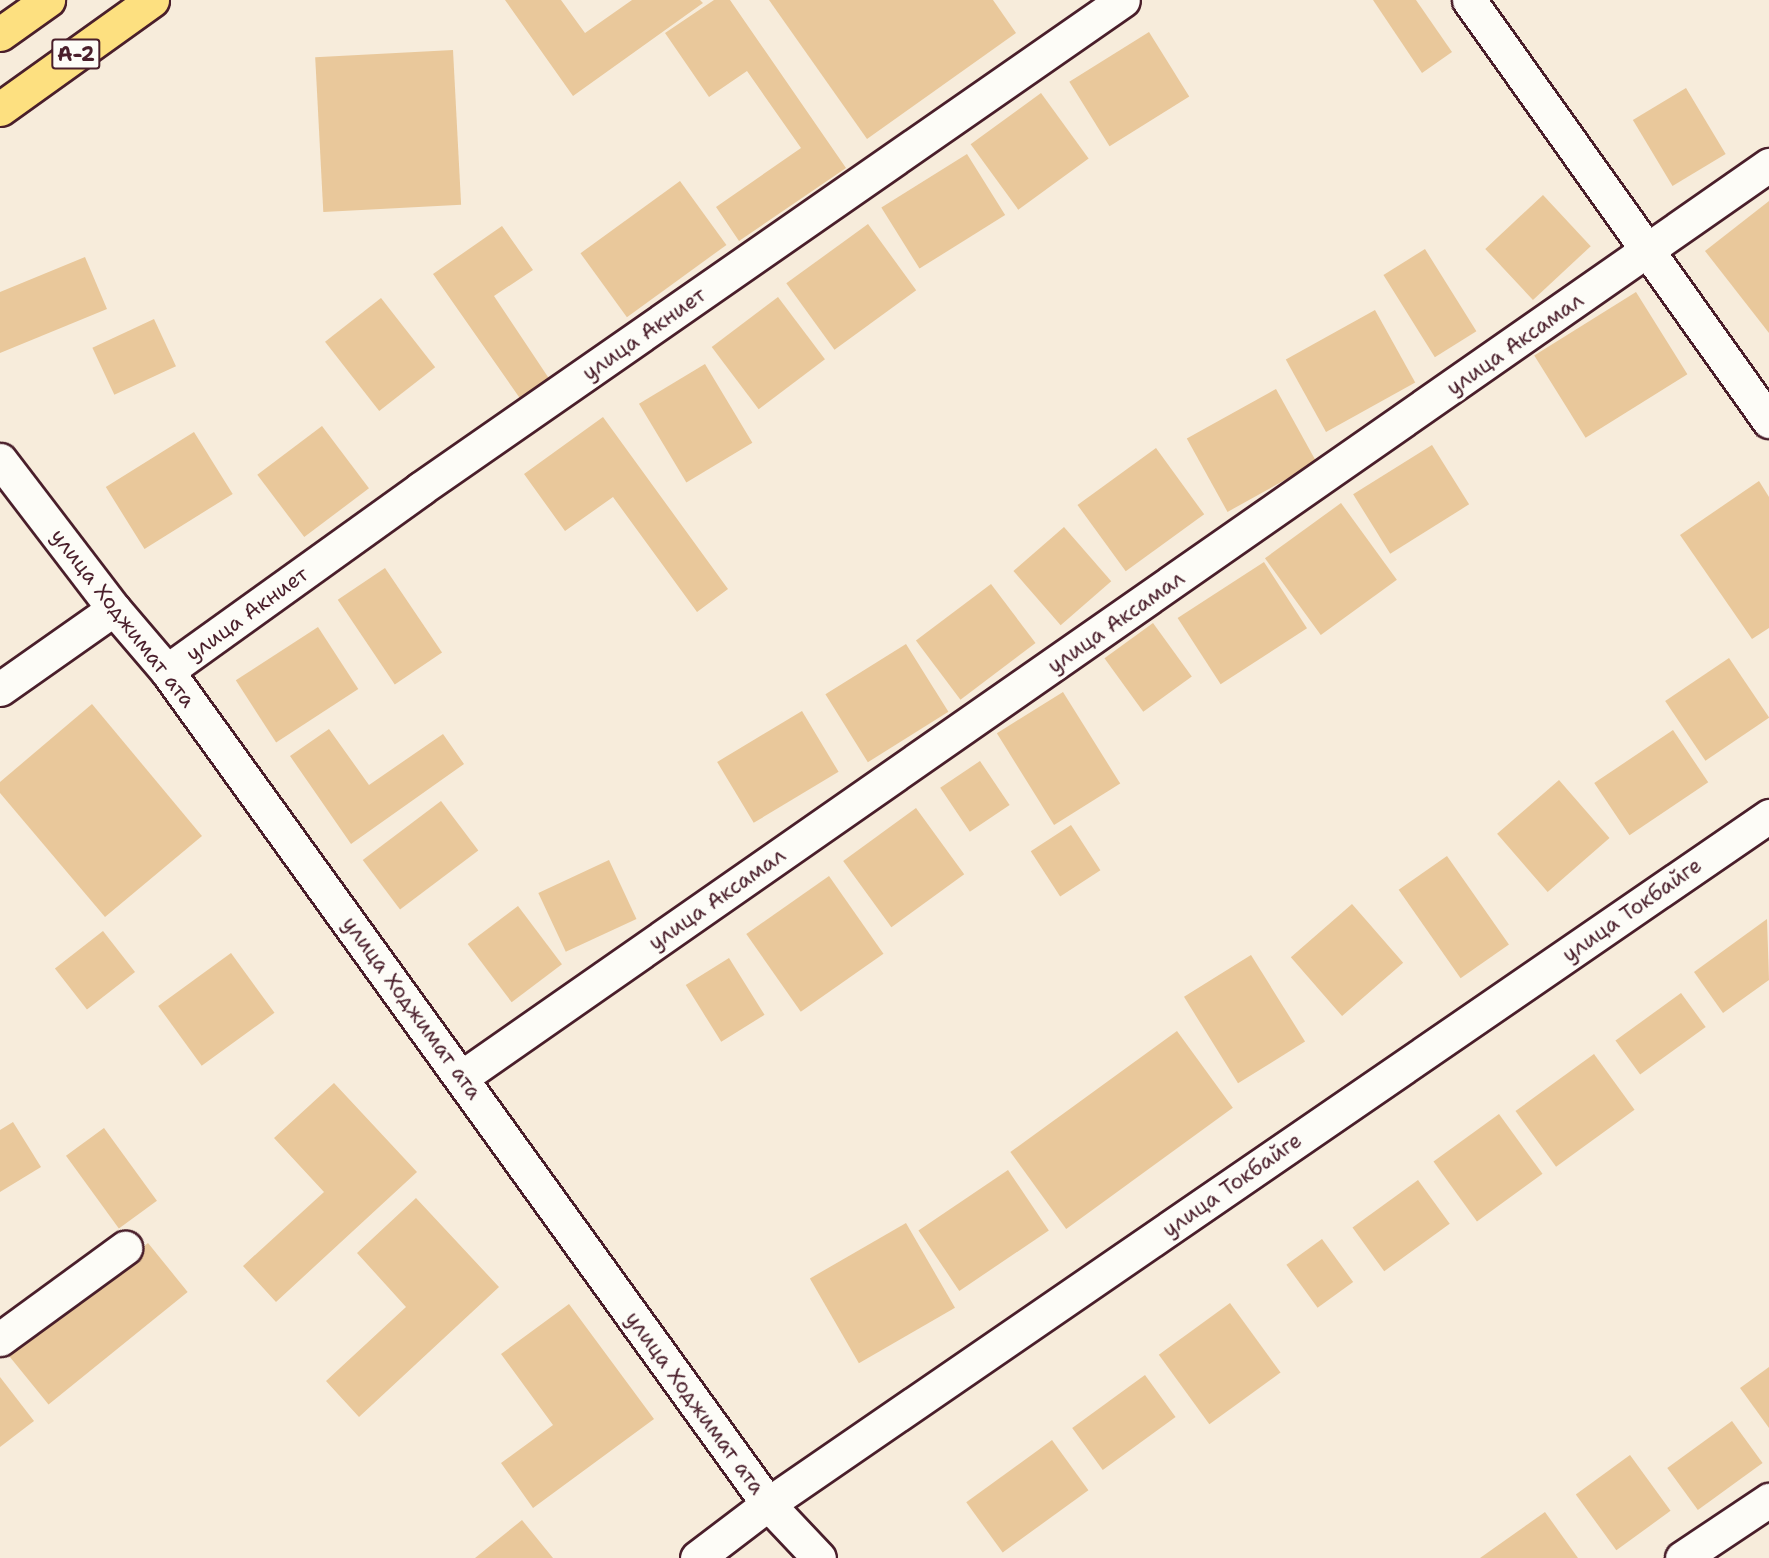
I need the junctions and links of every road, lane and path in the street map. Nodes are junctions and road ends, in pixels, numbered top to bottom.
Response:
1 (48, 0) edge
2 (152, 0) edge
3 (1123, 0) edge
4 (1468, 0) edge
5 (0, 34) edge
6 (0, 109) edge
7 (1769, 165) edge
8 (1649, 251) junction
9 (1769, 421) edge
10 (0, 460) edge
11 (114, 609) junction
12 (167, 671) junction
13 (0, 689) edge
14 (1769, 816) edge
15 (462, 1077) junction
16 (125, 1248) dead end
17 (0, 1339) edge
18 (1769, 1500) edge
19 (768, 1504) junction
20 (697, 1558) edge
21 (819, 1558) edge
22 (1682, 1558) edge

1 - 5 highway, A-2
2 - 6 highway, A-2
3 - 12 street, улица Акниет
4 - 8 street
7 - 8 street, улица Аксамал
8 - 9 street
8 - 15 street, улица Аксамал
10 - 11 street, улица Ходжимат ата
11 - 12 street, улица Ходжимат ата
11 - 13 street
12 - 15 street, улица Ходжимат ата
14 - 19 street, улица Токбайге
15 - 19 street, улица Ходжимат ата
16 - 17 street
18 - 22 street
19 - 20 street, улица Токбайге
19 - 21 street, улица Ходжимат ата

